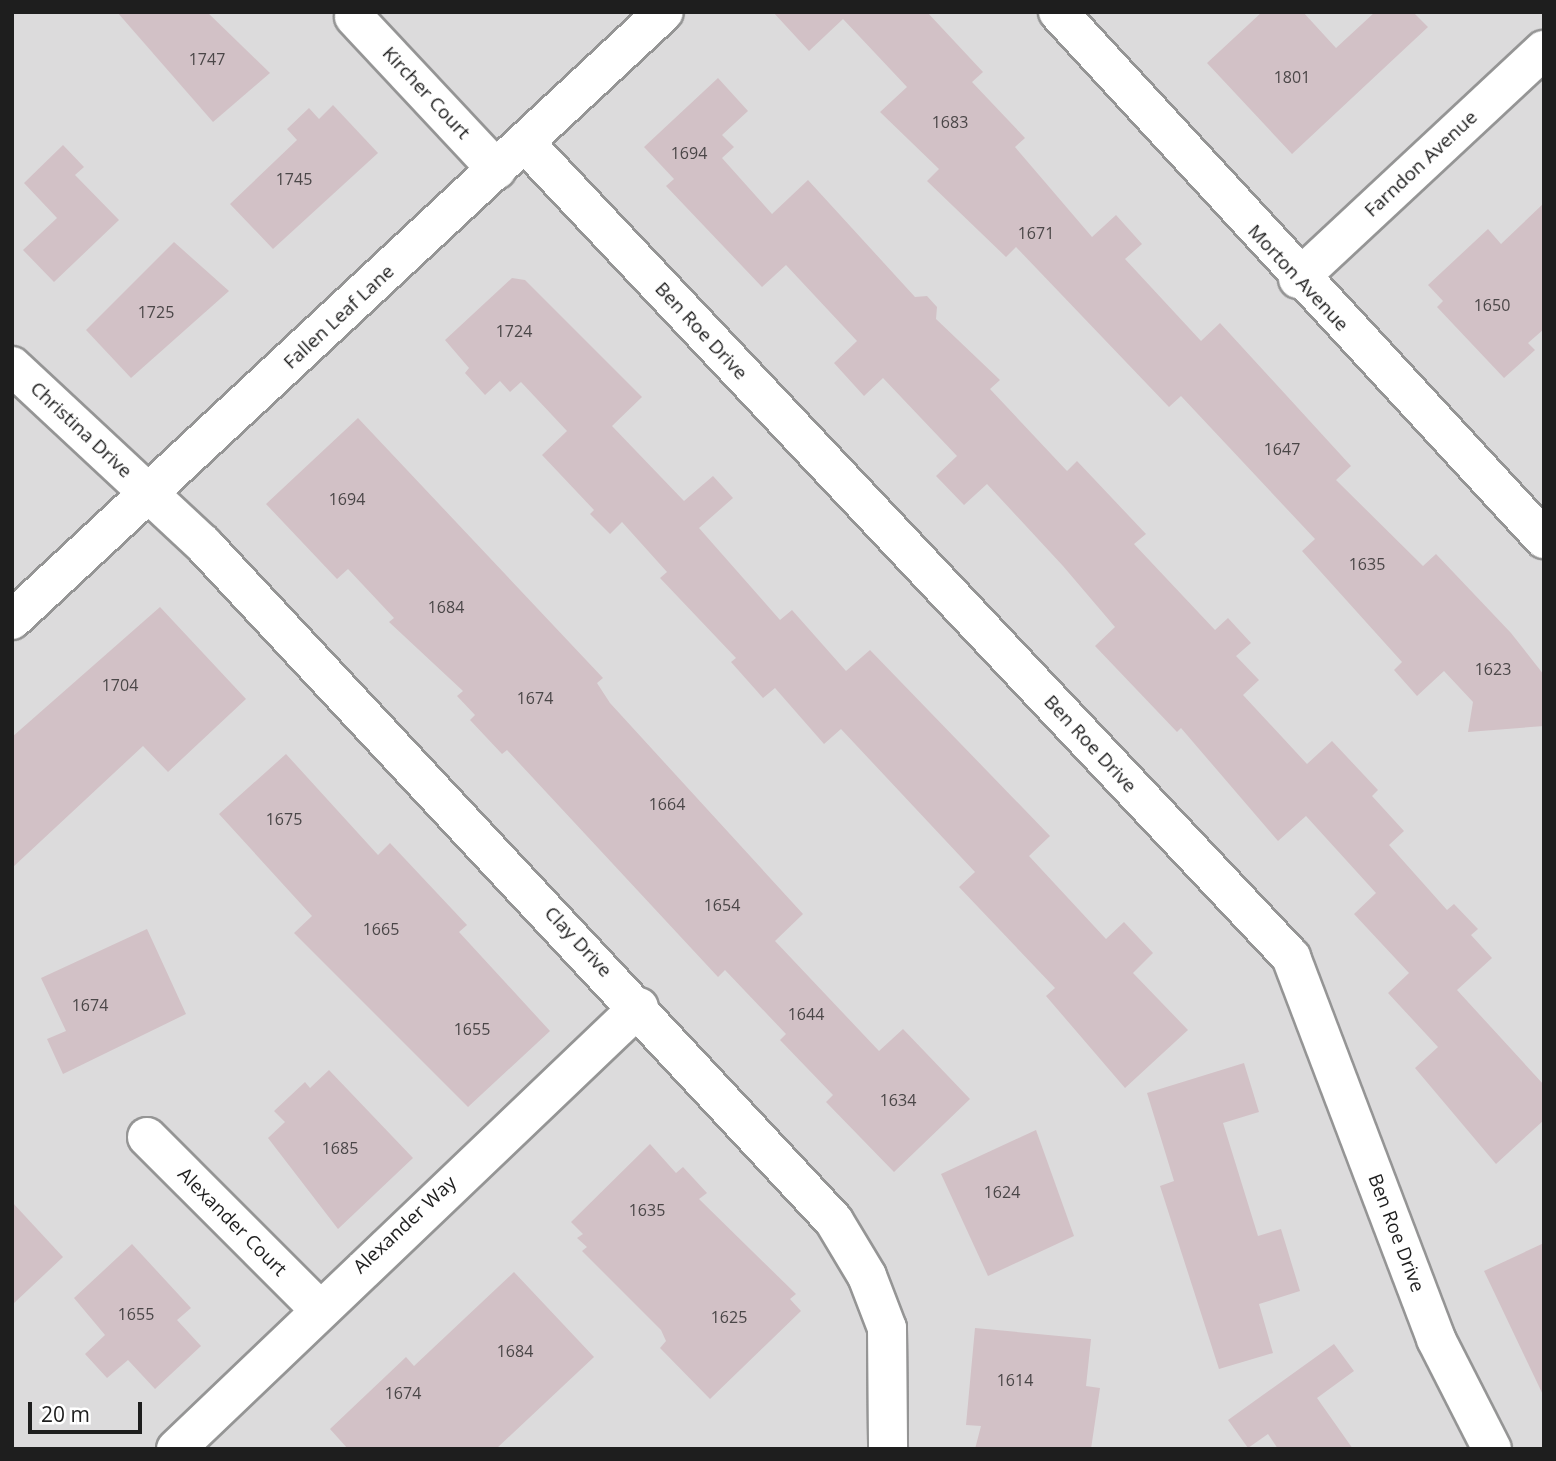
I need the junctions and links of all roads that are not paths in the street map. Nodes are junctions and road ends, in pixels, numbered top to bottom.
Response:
1 (664, 12) edge
2 (1058, 12) edge
3 (354, 17) dead end
4 (1544, 50) edge
5 (525, 143) junction
6 (496, 170) junction
7 (1298, 279) junction
8 (12, 366) edge
9 (151, 493) junction
10 (1544, 540) edge
11 (12, 620) edge
12 (639, 1007) junction
13 (147, 1136) dead end
14 (317, 1307) junction
15 (176, 1449) edge
16 (888, 1449) edge
17 (1492, 1449) edge

1 - 5 street, Fallen Leaf Lane
2 - 7 street, Morton Avenue
3 - 6 street, Kircher Court
4 - 7 street, Farndon Avenue
5 - 6 street, Fallen Leaf Lane
5 - 17 street, Ben Roe Drive
6 - 9 street, Fallen Leaf Lane
7 - 10 street, Morton Avenue
8 - 9 street, Christina Drive
9 - 11 street, Fallen Leaf Lane
9 - 12 street, Clay Drive
12 - 14 street, Alexander Way
12 - 16 street, Clay Drive
13 - 14 street, Alexander Court
14 - 15 street, Alexander Way

